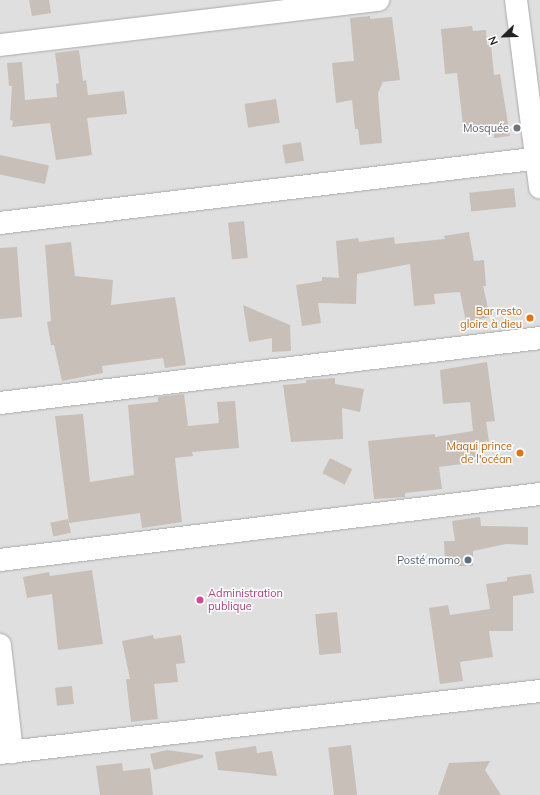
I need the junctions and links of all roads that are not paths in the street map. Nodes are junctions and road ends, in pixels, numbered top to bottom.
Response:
1 (378, 0) edge
2 (516, 0) edge
3 (0, 45) edge
4 (538, 159) edge
5 (540, 187) edge
6 (0, 223) edge
7 (540, 338) edge
8 (0, 403) edge
9 (540, 494) edge
10 (0, 560) edge
11 (0, 645) edge
12 (540, 690) edge
13 (6, 752) edge

1 - 3 street
2 - 4 street
4 - 5 street
4 - 6 street
7 - 8 street
9 - 10 street
11 - 13 street
12 - 13 street

